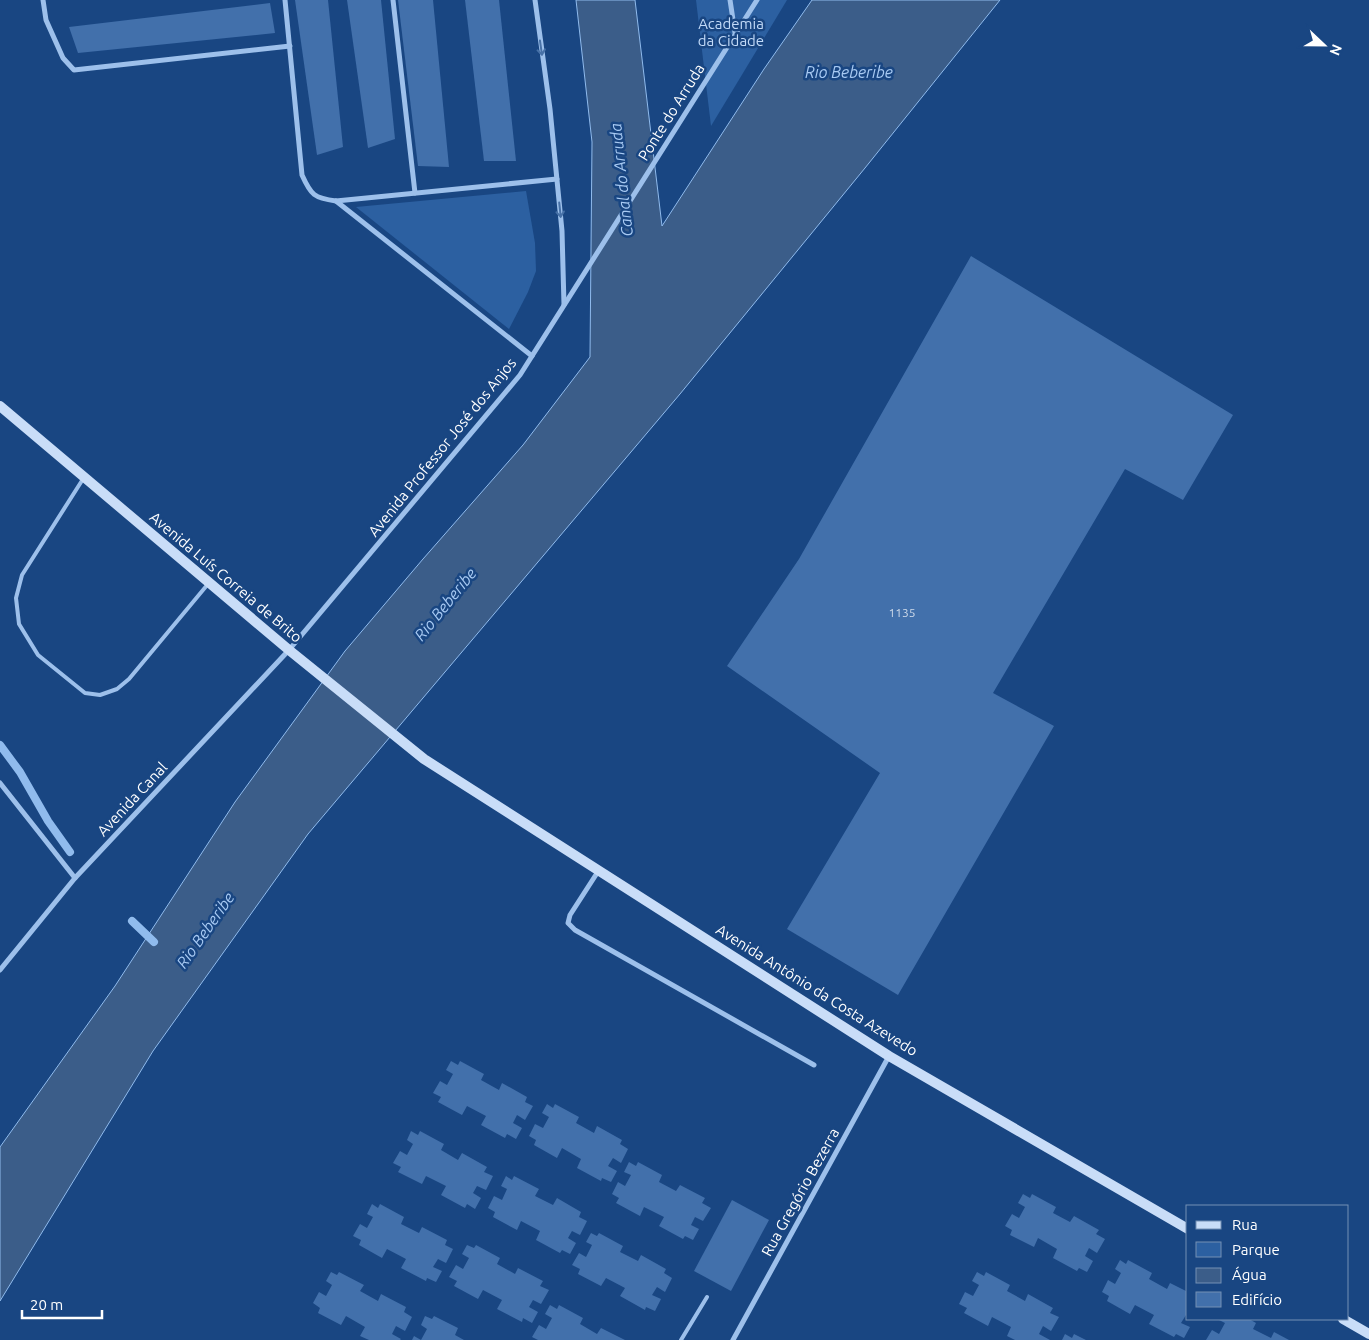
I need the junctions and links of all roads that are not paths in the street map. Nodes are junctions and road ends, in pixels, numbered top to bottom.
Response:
1 (43, 0) edge
2 (285, 0) edge
3 (393, 0) edge
4 (535, 0) edge
5 (730, 0) edge
6 (757, 0) edge
7 (735, 34) junction
8 (290, 46) junction
9 (557, 179) junction
10 (415, 193) junction
11 (336, 201) junction
12 (564, 306) junction
13 (532, 356) junction
14 (0, 406) edge
15 (84, 477) junction
16 (209, 582) junction
17 (289, 650) junction
18 (436, 767) joint
19 (0, 783) edge
20 (599, 870) junction
21 (75, 878) junction
22 (0, 970) edge
23 (889, 1056) junction
24 (814, 1065) dead end
25 (1186, 1228) edge
26 (706, 1297) dead end
27 (1345, 1320) edge
28 (1369, 1334) edge
29 (681, 1340) edge
30 (732, 1340) edge

1 - 8 street
2 - 8 street
3 - 10 street
4 -> 9 street
5 - 7 street
6 - 7 street, Ponte do Arruda
7 - 12 street, Ponte do Arruda
8 - 11 street
9 - 10 street
9 -> 12 street
10 - 11 street
11 - 13 street
12 - 13 street, Avenida Professor José dos Anjos
13 - 17 street, Avenida Professor José dos Anjos
14 - 15 main road, Avenida Luís Correia de Brito
15 - 16 main road, Avenida Luís Correia de Brito
15 - 16 lane
16 - 17 main road, Avenida Luís Correia de Brito
17 - 18 main road, Avenida Luís Correia de Brito
17 - 21 street, Avenida Canal
18 - 20 main road, Avenida Antônio da Costa Azevedo
19 - 21 street
20 - 23 main road, Avenida Antônio da Costa Azevedo
20 - 24 street
21 - 22 street, Avenida Canal
23 - 25 main road, Avenida Antônio da Costa Azevedo
23 - 30 street, Rua Gregório Bezerra
26 - 29 lane
27 - 28 main road

